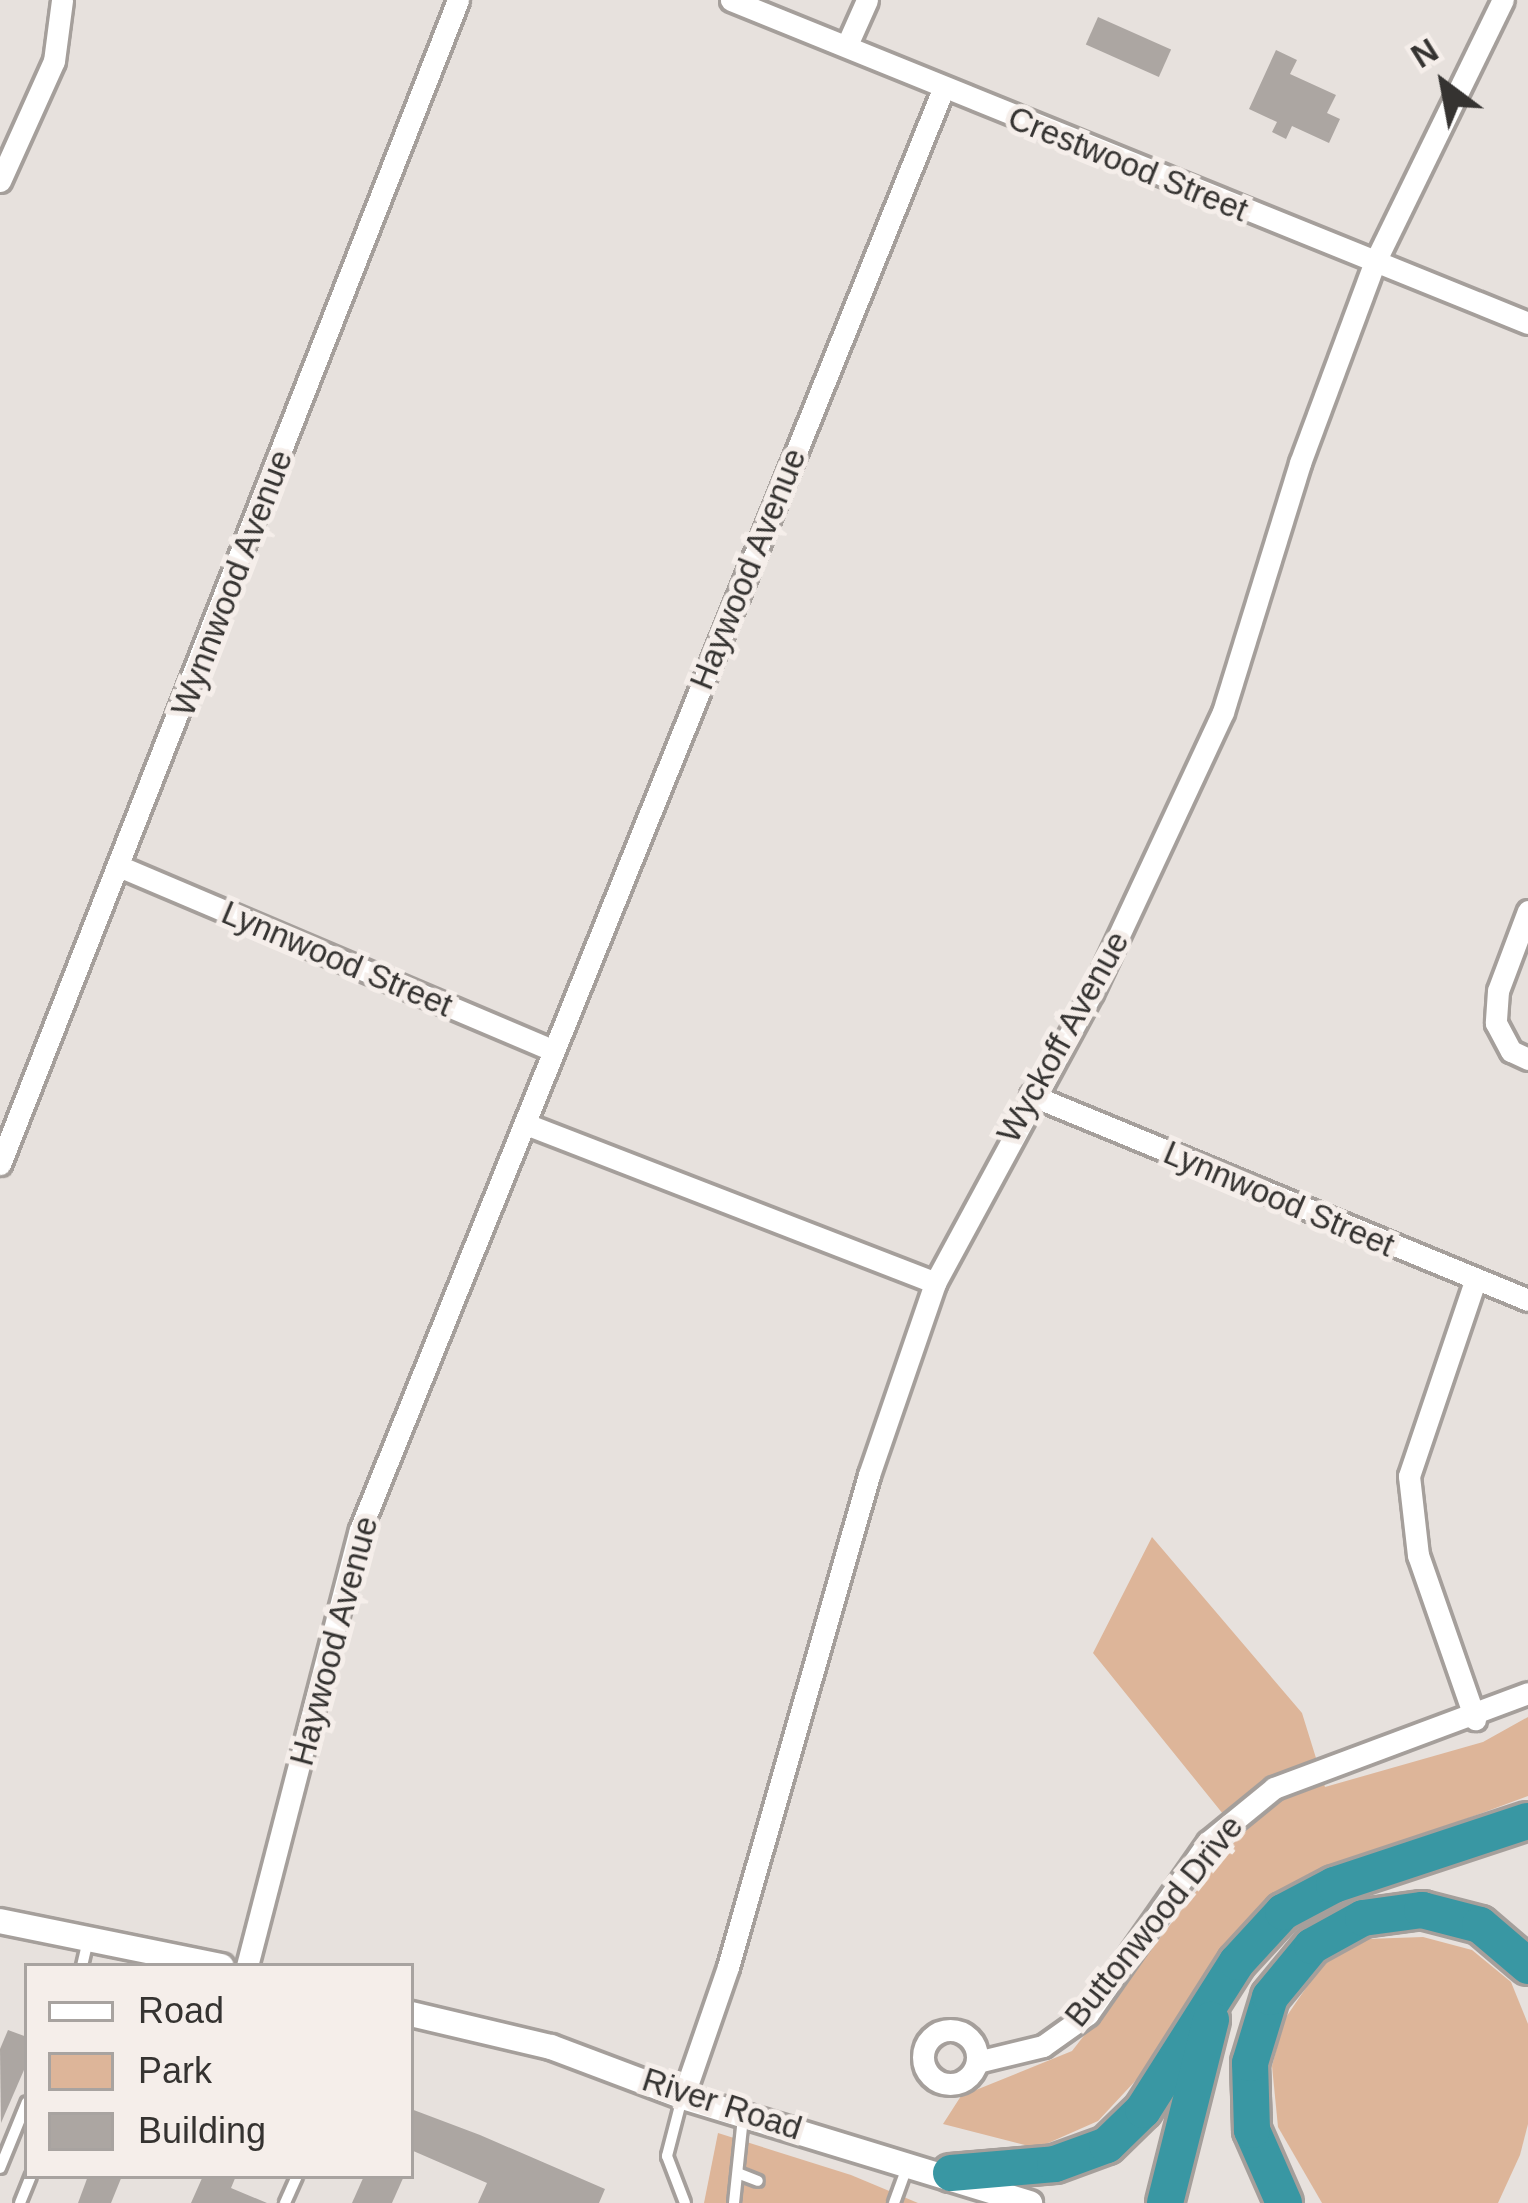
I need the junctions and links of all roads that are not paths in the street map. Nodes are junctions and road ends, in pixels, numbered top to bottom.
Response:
1 (62, 0) edge
2 (458, 0) edge
3 (731, 0) edge
4 (867, 0) edge
5 (1504, 0) edge
6 (847, 45) junction
7 (943, 89) junction
8 (0, 182) edge
9 (1375, 264) junction
10 (1528, 323) edge
11 (122, 867) junction
12 (1528, 910) edge
13 (554, 1050) junction
14 (1528, 1059) edge
15 (1031, 1095) junction
16 (526, 1124) junction
17 (0, 1164) edge
18 (1474, 1281) junction
19 (935, 1283) junction
20 (1528, 1300) edge
21 (1528, 1694) edge
22 (1475, 1719) junction
23 (1528, 1821) edge
24 (0, 1921) edge
25 (88, 1940) junction
26 (83, 1963) edge
27 (206, 1963) edge
28 (248, 1963) edge
29 (1528, 1966) edge
30 (1216, 1999) junction
31 (414, 2015) edge
32 (977, 2062) dead end
33 (683, 2097) junction
34 (24, 2109) edge
35 (743, 2114) junction
36 (909, 2162) junction
37 (0, 2168) edge
38 (951, 2173) junction
39 (740, 2174) junction
40 (758, 2181) dead end
41 (686, 2203) edge
42 (734, 2203) edge
43 (894, 2203) edge
44 (1030, 2203) edge
45 (1166, 2203) edge
46 (1284, 2203) edge

1 - 8 street
2 - 11 street, Wynnwood Avenue
3 - 6 street, Crestwood Street
4 - 6 street
5 - 9 street, Wyckoff Avenue
6 - 7 street, Crestwood Street
7 - 9 street, Crestwood Street
7 - 13 street, Haywood Avenue
9 - 10 street, Crestwood Street
9 - 15 street, Wyckoff Avenue
11 - 13 street, Lynnwood Street
11 - 17 street, Wynnwood Avenue
12 - 14 street
13 - 16 street, Haywood Avenue
15 - 18 street, Lynnwood Street
15 - 19 street, Wyckoff Avenue
16 - 19 street
16 - 28 street, Haywood Avenue
18 - 20 street, Lynnwood Street
18 - 22 street
19 - 33 street, Wyckoff Avenue
21 - 22 street, Buttonwood Drive
22 - 32 street, Buttonwood Drive
23 - 30 highway
24 - 25 street
25 - 26 lane
25 - 27 street
29 - 46 highway
30 - 38 highway
30 - 45 highway
31 - 33 street, River Road
33 - 35 street, River Road
33 - 41 lane
34 - 37 lane
35 - 36 street, River Road
35 - 39 lane
36 - 38 street, River Road
36 - 43 lane
38 - 44 street, River Road
39 - 40 lane
39 - 42 lane

